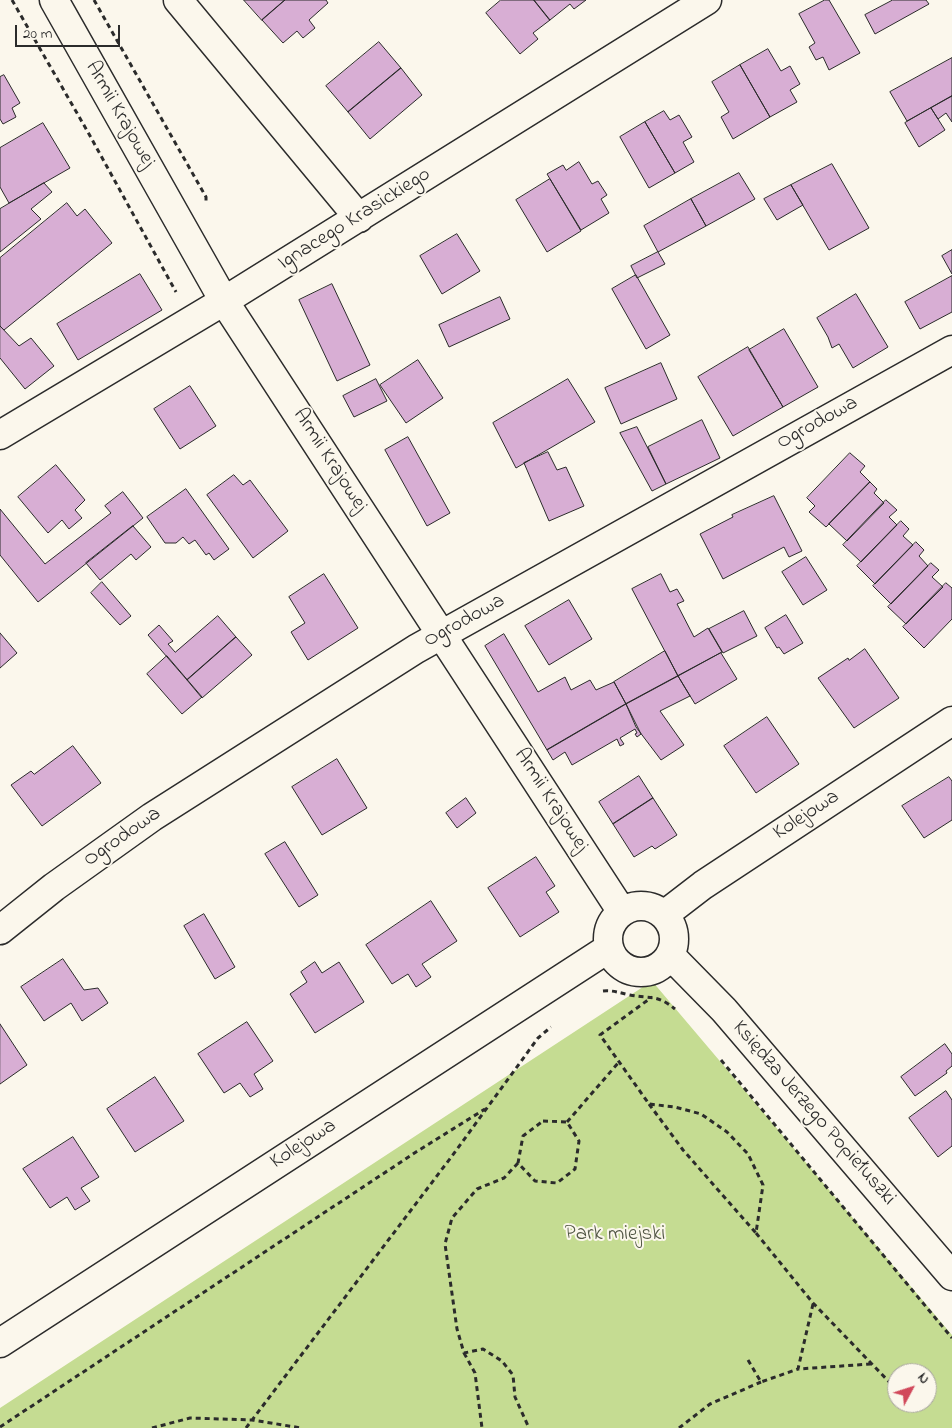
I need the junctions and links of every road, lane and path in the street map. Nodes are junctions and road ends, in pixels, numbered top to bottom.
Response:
1 (12, 0) edge
2 (54, 0) edge
3 (94, 0) edge
4 (178, 0) edge
5 (697, 3) edge
6 (206, 205) dead end
7 (359, 218) junction
8 (177, 295) dead end
9 (224, 301) junction
10 (952, 350) edge
11 (0, 435) edge
12 (443, 634) junction
13 (952, 721) edge
14 (622, 912) junction
15 (664, 915) junction
16 (0, 930) edge
17 (609, 948) junction
18 (670, 955) junction
19 (596, 992) dead end
20 (653, 996) junction
21 (678, 1012) dead end
22 (553, 1025) dead end
23 (718, 1056) dead end
24 (619, 1062) junction
25 (649, 1104) junction
26 (487, 1108) junction
27 (567, 1122) junction
28 (518, 1163) junction
29 (756, 1233) junction
30 (952, 1276) edge
31 (813, 1303) junction
32 (952, 1338) edge
33 (0, 1343) edge
34 (464, 1353) junction
35 (748, 1360) dead end
36 (871, 1364) junction
37 (798, 1369) junction
38 (887, 1380) edge
39 (762, 1382) junction
40 (253, 1420) junction
41 (0, 1427) edge
42 (152, 1428) edge
43 (246, 1428) edge
44 (301, 1428) edge
45 (482, 1428) edge
46 (529, 1428) edge
47 (679, 1428) edge

1 - 8 path
2 - 9 street, Armii Krajowej
3 - 6 path
4 - 7 street
5 - 7 street, Ignacego Krasickiego
7 - 9 street, Ignacego Krasickiego
9 - 11 street, Ignacego Krasickiego
9 - 12 street, Armii Krajowej
10 - 12 street, Ogrodowa
12 - 14 street, Armii Krajowej
12 - 16 street, Ogrodowa
13 - 15 street, Kolejowa
14 - 15 street
14 - 17 street
15 - 18 street
17 - 18 street
17 - 33 street, Kolejowa
18 - 30 street, Księdza Jerzego Popiełuszki
19 - 20 path
20 - 21 path
20 - 24 path
22 - 26 path
23 - 32 path
24 - 25 path
24 - 27 path
25 - 29 path
25 - 29 path
26 - 40 path
26 - 41 path
27 - 28 path
27 - 28 path
28 - 34 path
29 - 31 path
31 - 36 path
31 - 37 path
34 - 45 path
34 - 46 path
35 - 39 path
36 - 37 path
36 - 38 path
37 - 39 path
39 - 47 path
40 - 42 path
40 - 43 path
40 - 44 path

